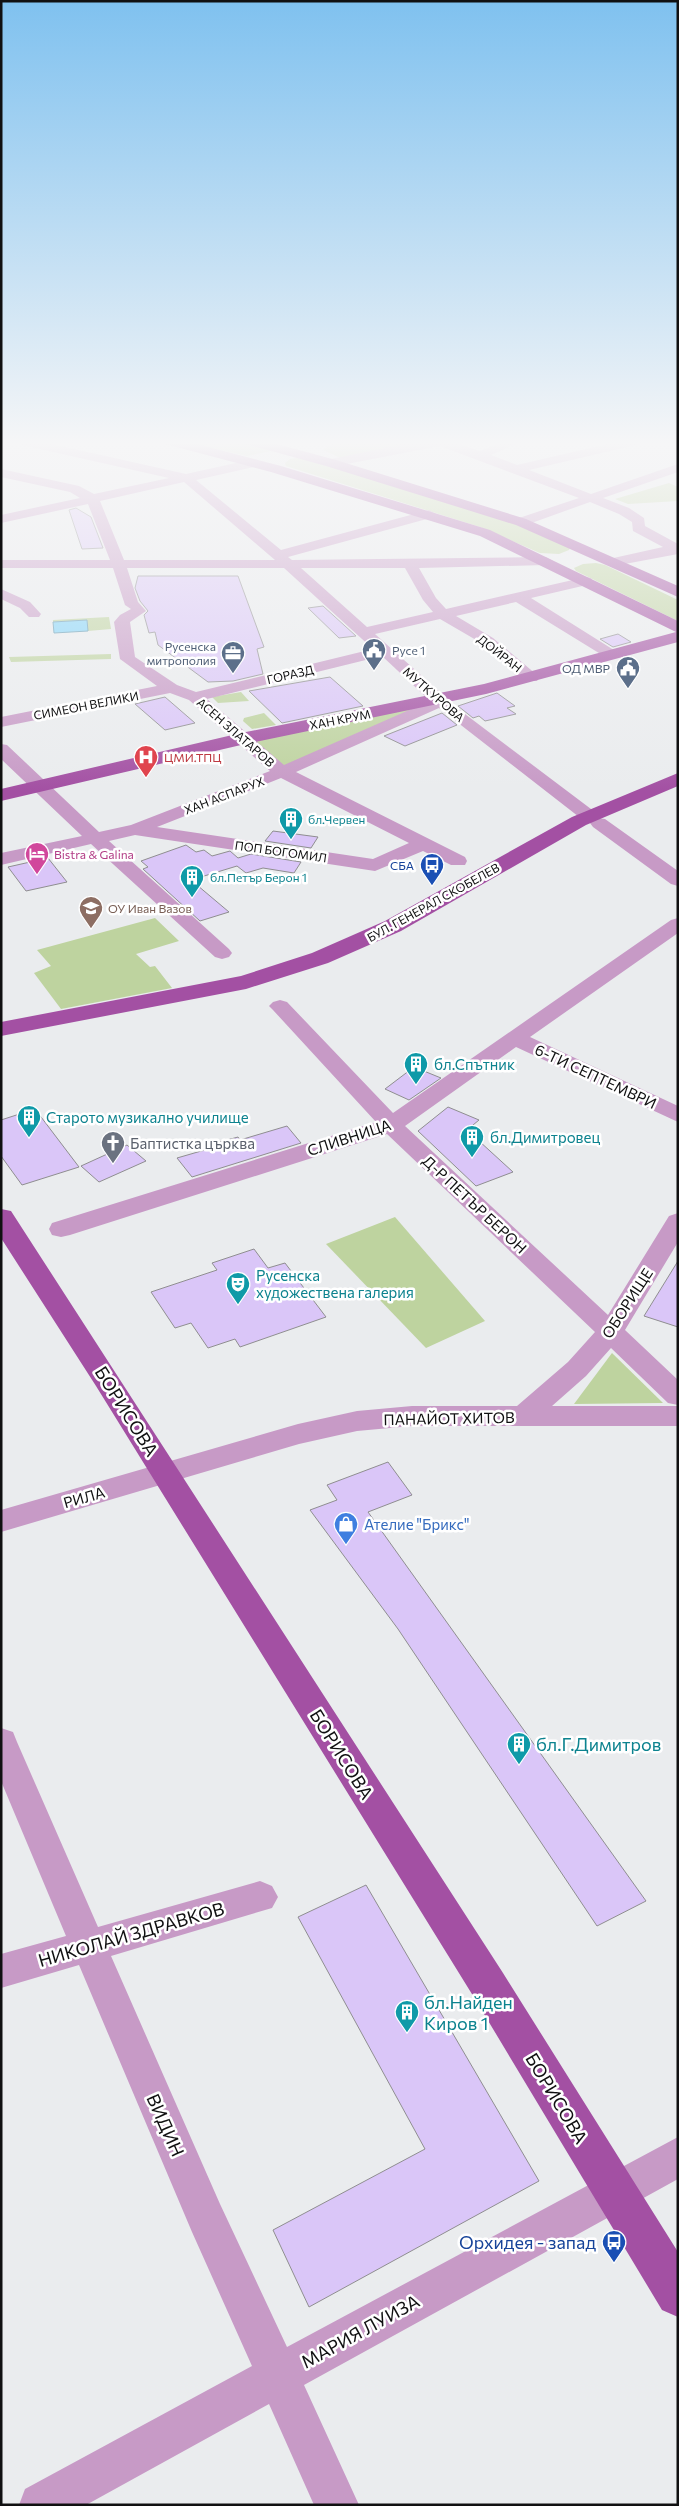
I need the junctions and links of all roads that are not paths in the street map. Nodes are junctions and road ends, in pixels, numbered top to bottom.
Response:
1 (117, 558) edge
2 (281, 558) edge
3 (290, 558) edge
4 (539, 558) edge
5 (556, 558) edge
6 (605, 558) edge
7 (645, 558) edge
8 (283, 560) junction
9 (546, 561) junction
10 (1, 564) edge
11 (120, 564) junction
12 (410, 564) junction
13 (618, 564) junction
14 (567, 572) junction
15 (586, 582) junction
16 (678, 592) edge
17 (8, 596) edge
18 (520, 598) junction
19 (34, 614) dead end
20 (444, 615) junction
21 (678, 628) edge
22 (364, 632) junction
23 (678, 637) edge
24 (384, 651) junction
25 (612, 656) junction
26 (531, 678) junction
27 (171, 688) junction
28 (195, 697) junction
29 (436, 700) junction
30 (1, 722) edge
31 (241, 739) junction
32 (1, 750) edge
33 (282, 772) junction
34 (678, 779) edge
35 (40, 786) junction
36 (678, 793) edge
37 (1, 795) edge
38 (594, 820) junction
39 (136, 829) junction
40 (96, 839) junction
41 (422, 844) junction
42 (1, 859) edge
43 (458, 862) dead end
44 (678, 880) edge
45 (678, 924) edge
46 (222, 953) dead end
47 (280, 1006) dead end
48 (1, 1029) edge
49 (514, 1038) junction
50 (1, 1040) edge
51 (678, 1114) edge
52 (391, 1126) junction
53 (1, 1217) edge
54 (678, 1221) edge
55 (61, 1229) dead end
56 (611, 1331) junction
57 (678, 1396) edge
58 (678, 1416) edge
59 (522, 1417) junction
60 (167, 1474) junction
61 (1, 1521) edge
62 (1, 1742) edge
63 (260, 1897) dead end
64 (88, 1946) junction
65 (1, 1972) edge
66 (678, 2157) edge
67 (614, 2193) junction
68 (678, 2294) edge
69 (277, 2376) junction
70 (41, 2505) edge
71 (337, 2505) edge

1 - 11 street, АСЕН ЗЛАТАРОВ
2 - 8 street, МУТКУРОВА
3 - 8 street
4 - 9 main road
5 - 9 main road
6 - 13 main road
7 - 13 street
8 - 11 street
8 - 12 street
8 - 22 street, МУТКУРОВА
9 - 12 street
9 - 14 main road
10 - 11 street
11 - 27 street, АСЕН ЗЛАТАРОВ
12 - 20 street, ДОЙРАН
13 - 14 main road
13 - 16 main road
14 - 15 main road
15 - 18 street
15 - 21 main road
17 - 19 street
18 - 20 street
18 - 25 street
20 - 22 street
20 - 26 street, ДОЙРАН
22 - 24 street, МУТКУРОВА
23 - 25 main road, ХАН КРУМ
24 - 28 street, ГОРАЗД
24 - 29 street, МУТКУРОВА
25 - 26 main road, ХАН КРУМ
26 - 29 main road, ХАН КРУМ
27 - 28 street, АСЕН ЗЛАТАРОВ
27 - 30 street, СИМЕОН ВЕЛИКИ
28 - 31 street, АСЕН ЗЛАТАРОВ
29 - 31 main road, ХАН КРУМ
29 - 33 street, ХАН АСПАРУХ
29 - 38 street, МУТКУРОВА
31 - 33 street, АСЕН ЗЛАТАРОВ
31 - 35 main road, ХАН КРУМ
32 - 35 street
33 - 39 street, ХАН АСПАРУХ
33 - 41 street, АСЕН ЗЛАТАРОВ
34 - 38 main road, БУЛ. ГЕНЕРАЛ СКОБЕЛЕВ
35 - 37 main road, ХАН КРУМ
35 - 40 street
36 - 38 main road, БУЛ. ГЕНЕРАЛ СКОБЕЛЕВ
38 - 44 street, МУТКУРОВА
38 - 48 main road, БУЛ. ГЕНЕРАЛ СКОБЕЛЕВ
38 - 50 main road, БУЛ. ГЕНЕРАЛ СКОБЕЛЕВ
39 - 40 street, ХАН АСПАРУХ
39 - 41 street, ПОП БОГОМИЛ
40 - 42 street, ХАН АСПАРУХ
40 - 46 street
41 - 43 street, АСЕН ЗЛАТАРОВ
45 - 49 street, СЛИВНИЦА
47 - 52 street, Д-Р ПЕТЪР БЕРОН
49 - 51 street, 6-ТИ СЕПТЕМВРИ
49 - 52 street, СЛИВНИЦА
52 - 55 street, СЛИВНИЦА
52 - 56 street, Д-Р ПЕТЪР БЕРОН
53 - 60 main road, БОРИСОВА
54 - 56 street, ОБОРИЩЕ
56 - 57 street, Д-Р ПЕТЪР БЕРОН
56 - 59 street, ОБОРИЩЕ
58 - 59 street, ПАНАЙОТ ХИТОВ
59 - 60 street, ПАНАЙОТ ХИТОВ
60 - 61 street, РИЛА
60 - 67 main road, БОРИСОВА
62 - 64 street, ВИДИН
63 - 64 street, НИКОЛАЙ ЗДРАВКОВ
64 - 65 street, НИКОЛАЙ ЗДРАВКОВ
64 - 69 street, ВИДИН
66 - 67 street, МАРИЯ ЛУИЗА
67 - 68 main road, БОРИСОВА
67 - 69 street, МАРИЯ ЛУИЗА
69 - 70 street, МАРИЯ ЛУИЗА
69 - 71 street, ВИДИН

